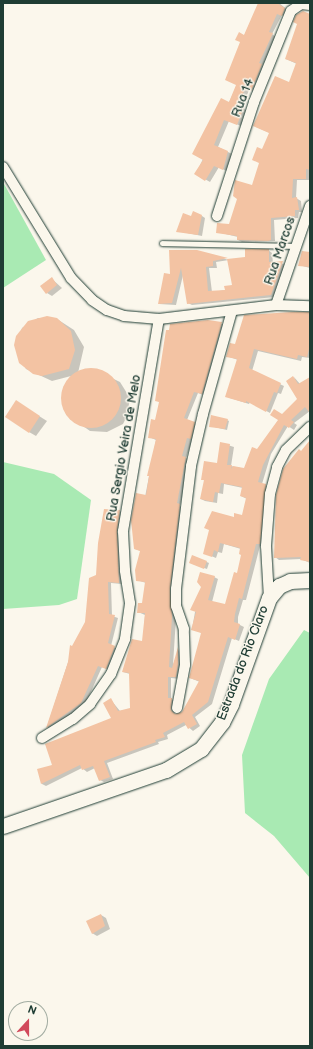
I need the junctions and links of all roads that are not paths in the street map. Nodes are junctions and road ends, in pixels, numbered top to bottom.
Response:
1 (310, 5) edge
2 (3, 167) edge
3 (310, 206) edge
4 (217, 216) dead end
5 (162, 243) dead end
6 (295, 246) junction
7 (276, 305) junction
8 (310, 306) edge
9 (232, 311) junction
10 (159, 319) junction
11 (310, 427) edge
12 (310, 580) edge
13 (269, 598) junction
14 (177, 708) dead end
15 (42, 738) dead end
16 (3, 826) edge

1 - 4 street, Rua 14
2 - 10 street
3 - 6 street, Rua Marcos
5 - 6 lane
6 - 7 street, Rua Marcos
7 - 8 street
7 - 9 street
9 - 10 street
9 - 14 street
10 - 15 street, Rua Sergio Veira de Melo
11 - 13 street
12 - 13 main road, Estrada do Rio Claro
13 - 16 main road, Estrada do Rio Claro

